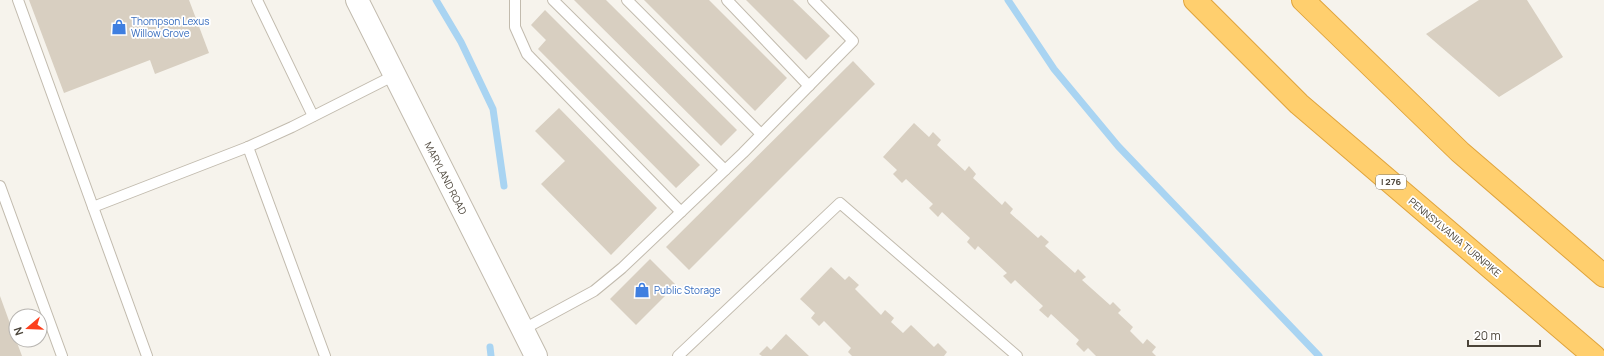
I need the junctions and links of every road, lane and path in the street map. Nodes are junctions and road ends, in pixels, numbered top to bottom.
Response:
1 (18, 0) edge
2 (257, 0) edge
3 (356, 0) edge
4 (515, 0) edge
5 (553, 0) edge
6 (628, 0) edge
7 (726, 0) edge
8 (812, 0) edge
9 (1195, 0) edge
10 (1303, 0) edge
11 (395, 75) junction
12 (809, 86) junction
13 (313, 116) junction
14 (761, 134) junction
15 (248, 147) junction
16 (725, 170) junction
17 (0, 186) edge
18 (93, 207) junction
19 (681, 212) junction
20 (1604, 276) edge
21 (522, 330) junction
22 (62, 356) edge
23 (147, 356) edge
24 (325, 356) edge
25 (536, 356) edge
26 (678, 356) edge
27 (1018, 356) edge
28 (1594, 356) edge

1 - 18 lane
2 - 13 lane
3 - 11 street, MARYLAND ROAD
4 - 19 lane
5 - 16 lane
6 - 14 lane
7 - 12 lane
8 - 12 lane
9 - 28 highway, PENNSYLVANIA TURNPIKE / I 276
10 - 20 highway
11 - 13 lane
11 - 21 street, MARYLAND ROAD
12 - 14 lane
13 - 15 lane
14 - 16 lane
15 - 18 lane
15 - 24 lane
16 - 19 lane
17 - 22 lane
18 - 23 lane
19 - 21 lane
21 - 25 street, MARYLAND ROAD
26 - 27 lane

